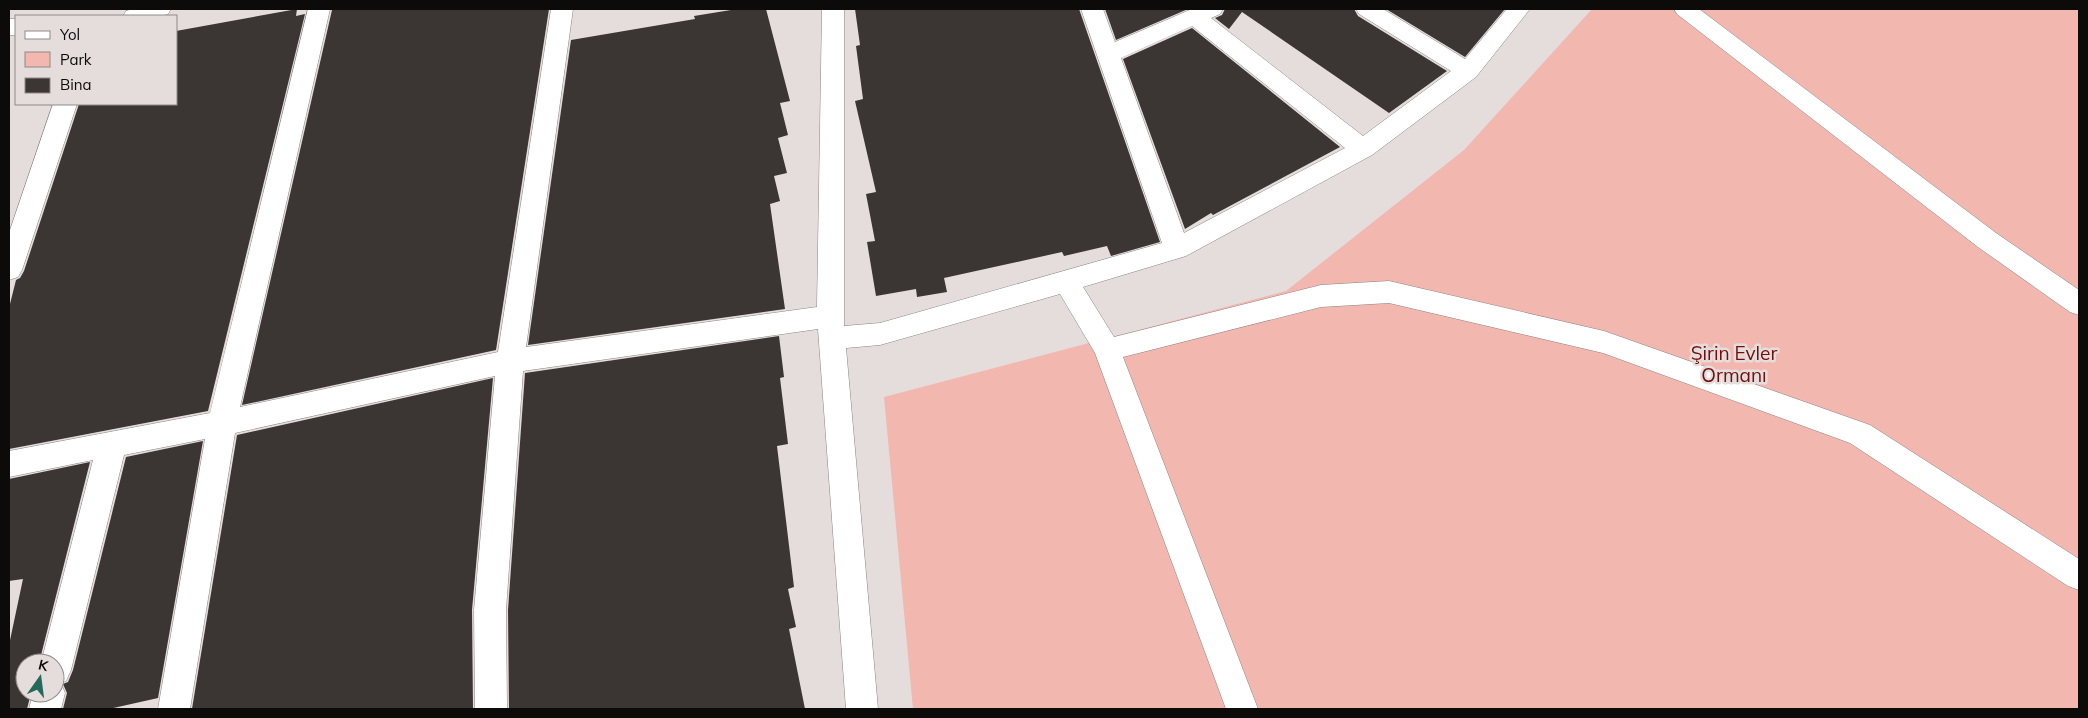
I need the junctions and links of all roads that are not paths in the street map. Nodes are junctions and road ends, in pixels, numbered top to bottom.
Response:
1 (163, 9) edge
2 (319, 9) edge
3 (562, 9) edge
4 (833, 9) edge
5 (1092, 9) edge
6 (1368, 9) edge
7 (1519, 9) edge
8 (1685, 9) edge
9 (1203, 13) edge
10 (138, 15) edge
11 (1108, 54) junction
12 (1468, 71) junction
13 (65, 105) edge
14 (1363, 149) junction
15 (1177, 248) junction
16 (9, 270) edge
17 (1066, 281) junction
18 (2079, 304) edge
19 (831, 327) junction
20 (1107, 350) junction
21 (510, 361) junction
22 (222, 423) junction
23 (112, 444) junction
24 (9, 464) edge
25 (2079, 576) edge
26 (59, 653) edge
27 (174, 709) edge
28 (491, 709) edge
29 (862, 709) edge
30 (1242, 709) edge

1 - 10 street
2 - 22 street
3 - 21 street
4 - 19 street
5 - 11 street
6 - 12 street
7 - 12 street
8 - 18 street
9 - 11 street
9 - 14 street
11 - 15 street
12 - 14 street
13 - 16 street
14 - 15 street
15 - 17 street
17 - 19 street
17 - 20 street
19 - 21 street
19 - 29 street
20 - 25 street
20 - 30 street
21 - 22 street
21 - 28 street
22 - 23 street
22 - 27 street
23 - 24 street
23 - 26 street

